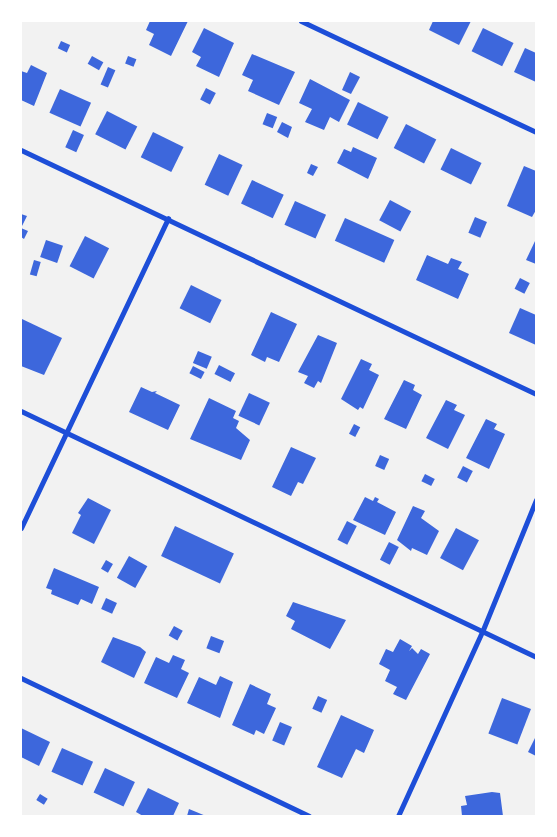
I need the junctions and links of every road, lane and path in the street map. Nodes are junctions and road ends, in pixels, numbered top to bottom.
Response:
1 (301, 21) edge
2 (536, 132) edge
3 (21, 150) edge
4 (168, 218) junction
5 (536, 394) edge
6 (21, 411) edge
7 (67, 432) junction
8 (536, 500) edge
9 (21, 528) edge
10 (482, 632) junction
11 (536, 657) edge
12 (21, 678) edge
13 (309, 816) edge
14 (398, 816) edge

1 - 2 street
3 - 4 street
4 - 5 street
4 - 7 street
6 - 7 street
7 - 9 street
7 - 10 street
8 - 10 street
10 - 11 street
10 - 14 street
12 - 13 street

